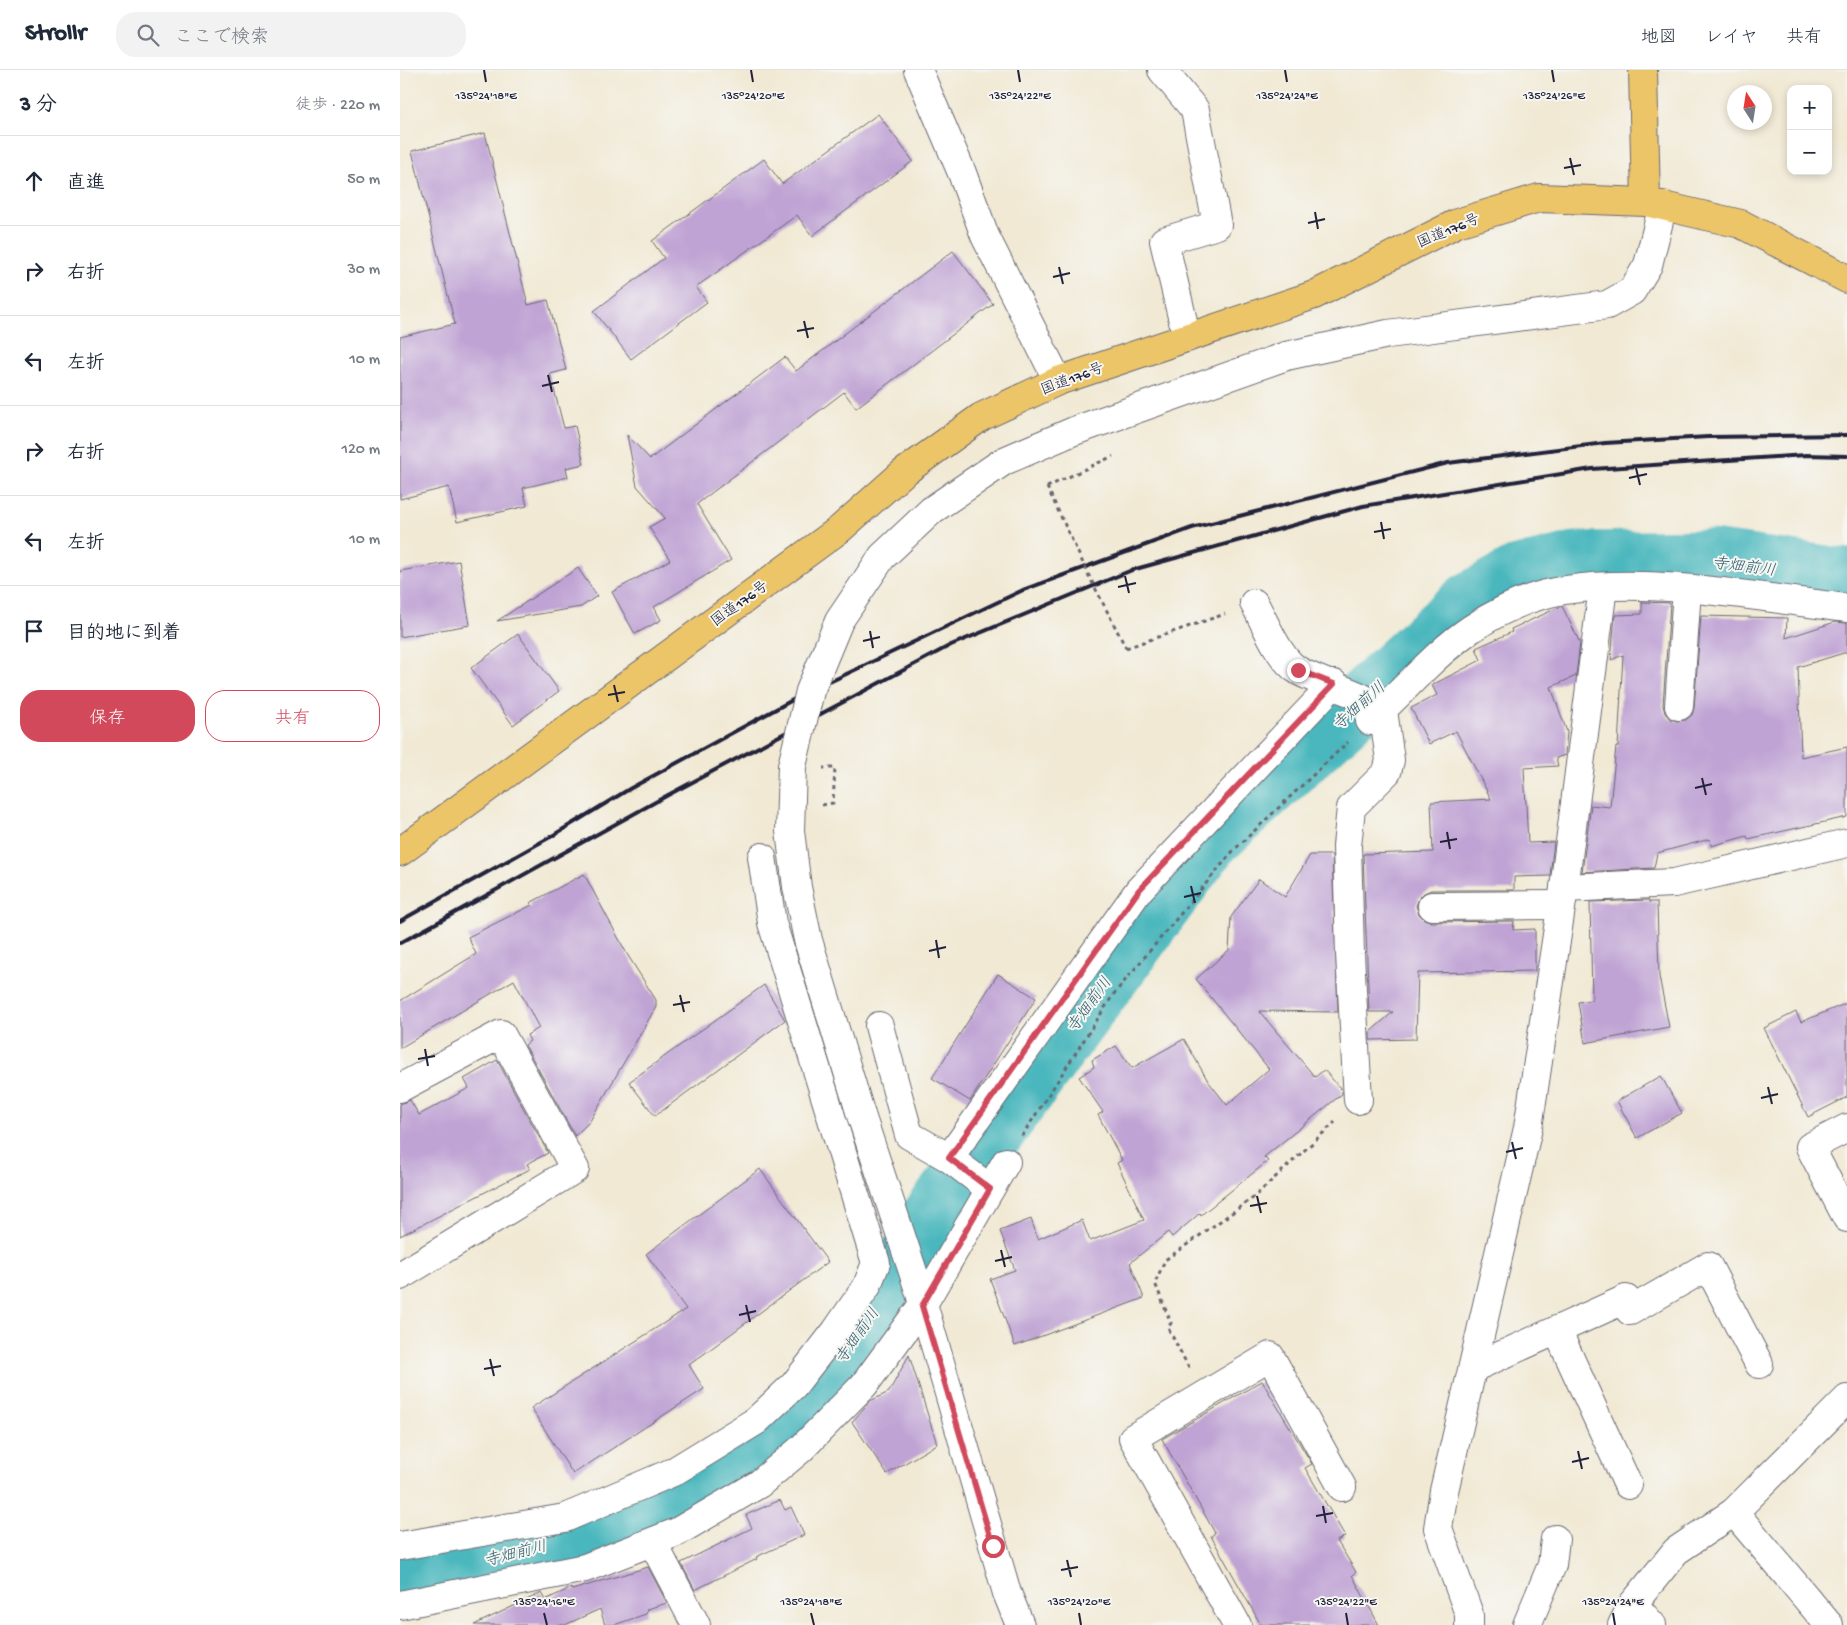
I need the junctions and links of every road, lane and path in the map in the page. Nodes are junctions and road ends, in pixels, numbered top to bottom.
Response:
1 (918, 70) edge
2 (1162, 70) edge
3 (1644, 70) edge
4 (1655, 203) junction
5 (1847, 279) edge
6 (1187, 338) junction
7 (1058, 381) junction
8 (1113, 456) dead end
9 (1603, 587) junction
10 (1686, 590) junction
11 (1254, 603) joint
12 (1847, 608) edge
13 (1342, 688) junction
14 (1679, 706) dead end
15 (1377, 712) junction
16 (822, 768) dead end
17 (818, 805) dead end
18 (1847, 843) edge
19 (400, 852) edge
20 (762, 857) dead end
21 (1563, 896) junction
22 (1432, 906) dead end
23 (879, 1026) dead end
24 (400, 1088) edge
25 (1358, 1100) joint
26 (1847, 1128) edge
27 (949, 1158) junction
28 (1006, 1162) joint
29 (990, 1189) junction
30 (1847, 1218) edge
31 (400, 1276) edge
32 (920, 1298) junction
33 (1557, 1330) junction
34 (1759, 1364) dead end
35 (1473, 1368) junction
36 (1203, 1396) junction
37 (1845, 1405) edge
38 (1628, 1485) dead end
39 (1342, 1487) dead end
40 (1734, 1512) junction
41 (1555, 1539) dead end
42 (401, 1540) edge
43 (653, 1543) junction
44 (400, 1605) edge
45 (1628, 1615) edge
46 (696, 1625) edge
47 (1020, 1625) edge
48 (1237, 1625) edge
49 (1469, 1625) edge
50 (1528, 1625) edge
51 (1652, 1625) edge
52 (1829, 1625) edge

1 - 7 street
2 - 6 street
3 - 4 main road
4 - 5 main road, 国道176号
4 - 6 main road, 国道176号
4 - 32 street, bridge
6 - 7 main road, 国道176号
7 - 19 main road, 国道176号
8 - 11 path, bridge
9 - 10 street
9 - 15 street
9 - 21 street
10 - 12 street
10 - 14 street
11 - 13 street
13 - 15 street
13 - 27 street
15 - 25 street
15 - 28 path
16 - 17 path
18 - 21 street
20 - 42 street
21 - 22 street
21 - 35 street
23 - 27 street
24 - 31 street
25 - 36 path
26 - 30 street
27 - 29 street
28 - 29 street
29 - 32 street
32 - 43 street
32 - 47 street
33 - 34 street
33 - 35 street
33 - 38 street
35 - 49 street
36 - 39 street
36 - 48 street
37 - 40 street
40 - 45 street
40 - 52 street
41 - 50 street
43 - 44 street
43 - 46 street
45 - 51 street

